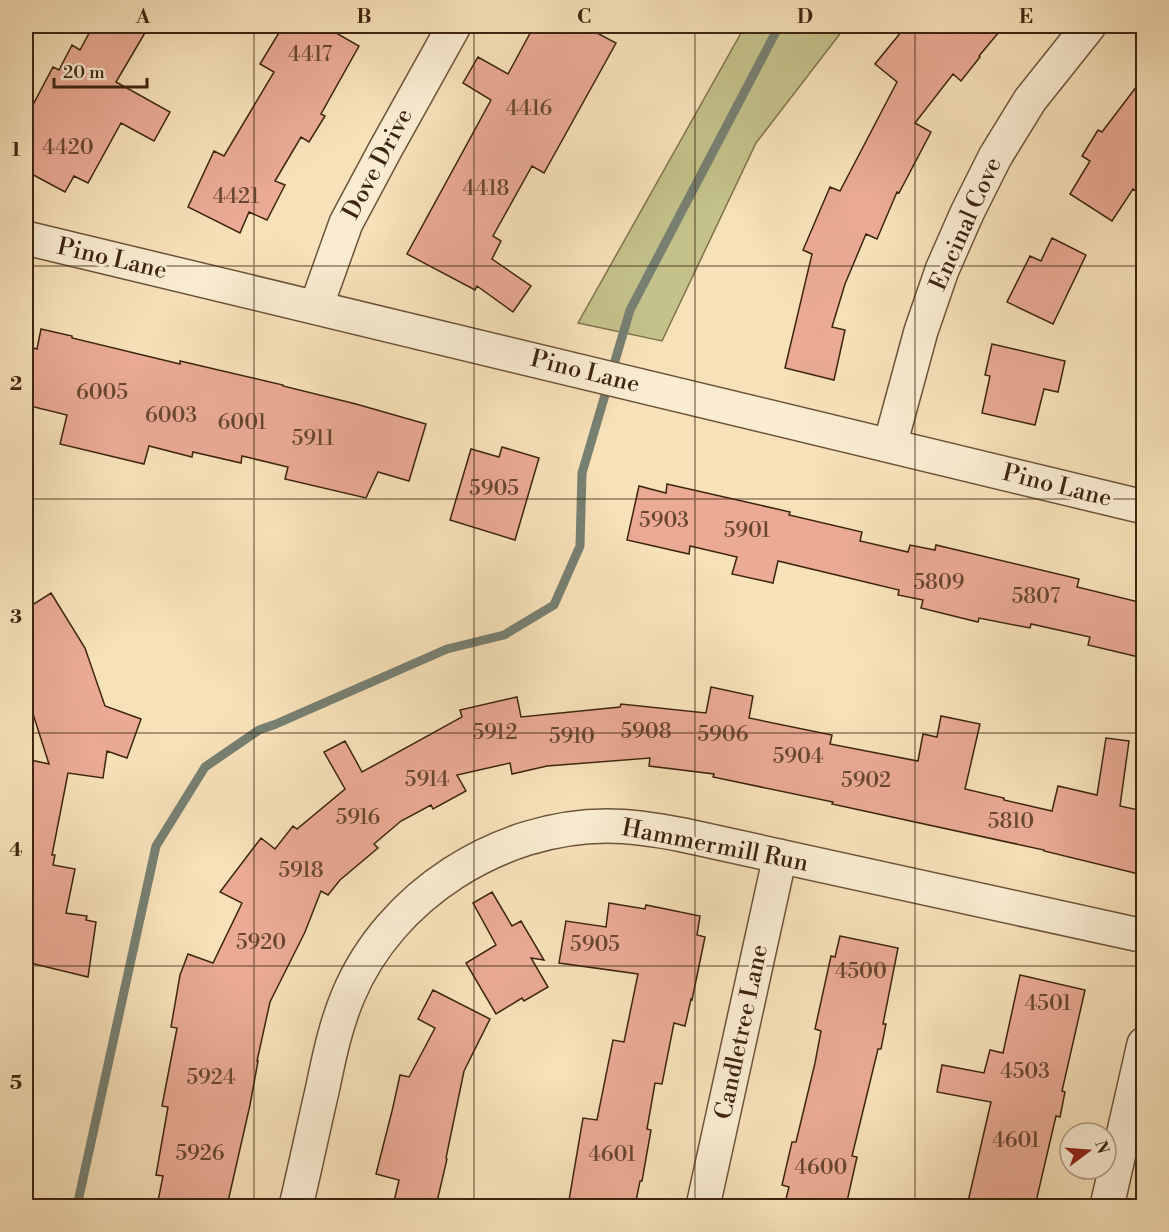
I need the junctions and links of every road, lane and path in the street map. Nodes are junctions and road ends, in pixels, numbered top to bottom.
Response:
1 (454, 26) edge
2 (1089, 26) edge
3 (26, 238) edge
4 (316, 307) junction
5 (890, 445) junction
6 (1143, 507) edge
7 (780, 856) junction
8 (1143, 936) edge
9 (1143, 1044) edge
10 (296, 1206) edge
11 (704, 1206) edge
12 (1107, 1206) edge

1 - 4 street, Dove Drive
2 - 5 street, Encinal Cove
3 - 4 street, Pino Lane
4 - 5 street, Pino Lane
5 - 6 street, Pino Lane
7 - 8 street, Hammermill Run
7 - 10 street, Hammermill Run
7 - 11 street, Candletree Lane
9 - 12 street

